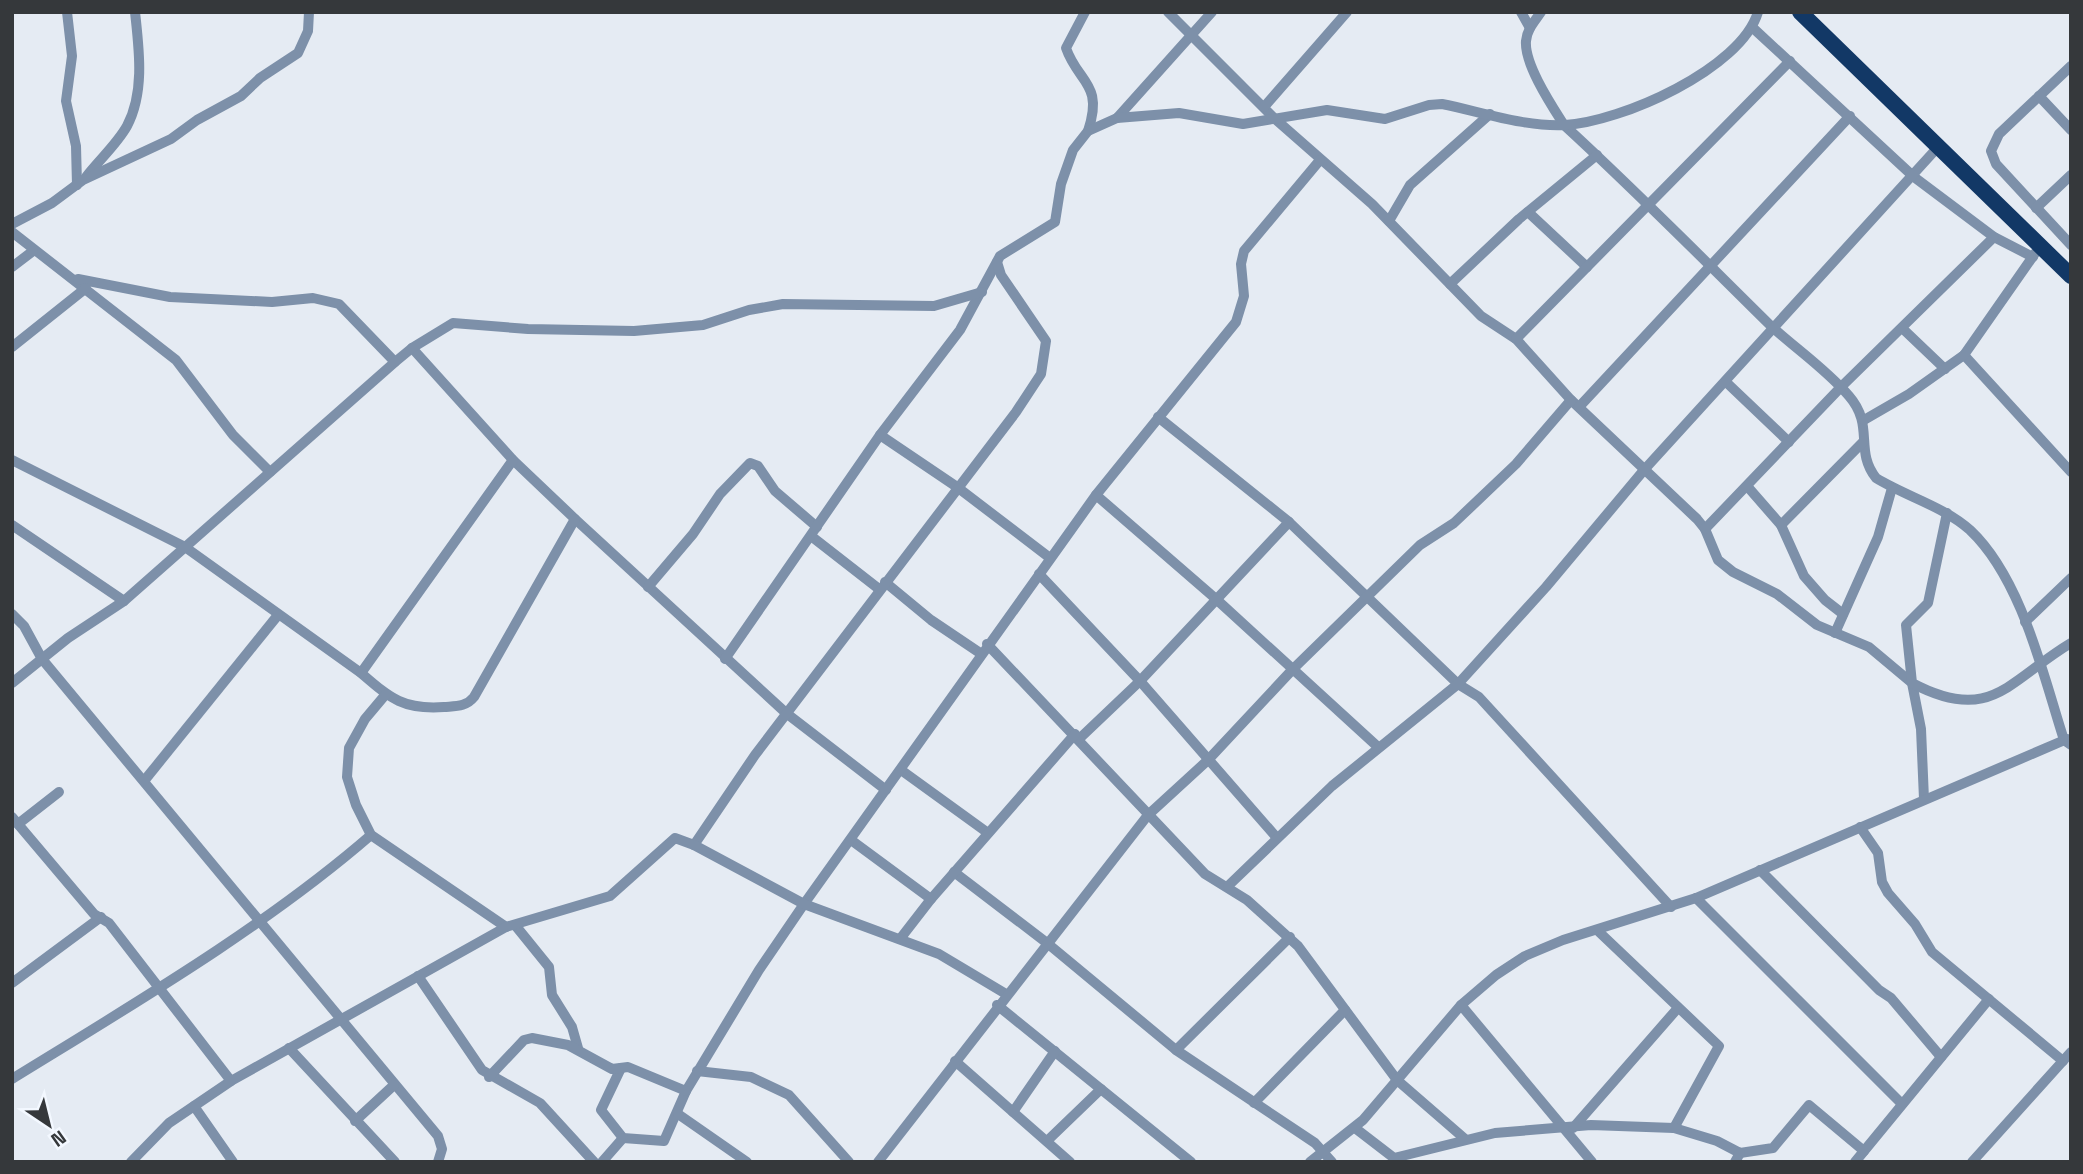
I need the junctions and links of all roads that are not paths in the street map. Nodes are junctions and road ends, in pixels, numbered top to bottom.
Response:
1 (67, 12) edge
2 (135, 12) edge
3 (309, 12) edge
4 (1085, 12) edge
5 (1168, 12) edge
6 (1212, 12) edge
7 (1347, 12) edge
8 (1521, 12) edge
9 (1541, 12) edge
10 (1758, 12) edge
11 (1800, 12) edge
12 (1530, 28) junction
13 (1753, 28) junction
14 (1193, 35) junction
15 (1790, 61) junction
16 (2071, 66) edge
17 (2039, 96) junction
18 (1264, 107) junction
19 (1490, 114) junction
20 (1850, 116) junction
21 (1117, 118) junction
22 (1274, 118) junction
23 (1564, 125) junction
24 (2071, 130) edge
25 (1088, 131) junction
26 (1938, 147) junction
27 (1597, 155) junction
28 (1320, 160) junction
29 (2071, 175) edge
30 (1914, 177) junction
31 (80, 182) junction
32 (1649, 203) junction
33 (2036, 208) junction
34 (1528, 212) junction
35 (1389, 221) junction
36 (12, 224) edge
37 (12, 232) edge
38 (1994, 237) junction
39 (2071, 245) edge
40 (33, 251) junction
41 (2036, 251) junction
42 (996, 262) junction
43 (1710, 266) junction
44 (12, 267) edge
45 (1587, 267) junction
46 (2071, 276) edge
47 (74, 278) junction
48 (1450, 284) junction
49 (86, 288) junction
50 (982, 292) junction
51 (1902, 328) junction
52 (1775, 329) junction
53 (1516, 339) junction
54 (12, 347) edge
55 (412, 348) junction
56 (1964, 355) junction
57 (395, 362) junction
58 (1945, 369) junction
59 (1726, 382) junction
60 (1841, 387) junction
61 (1575, 404) junction
62 (1158, 417) junction
63 (1864, 419) junction
64 (880, 435) junction
65 (1864, 441) junction
66 (1789, 442) junction
67 (12, 460) edge
68 (513, 460) junction
69 (1644, 470) junction
70 (270, 472) junction
71 (2071, 472) edge
72 (1747, 486) junction
73 (957, 487) junction
74 (1892, 488) junction
75 (1096, 495) junction
76 (1947, 513) junction
77 (575, 519) junction
78 (1289, 523) junction
79 (12, 525) edge
80 (1781, 525) junction
81 (1705, 529) junction
82 (814, 532) junction
83 (186, 547) junction
84 (1051, 558) junction
85 (1039, 574) junction
86 (2071, 578) edge
87 (882, 585) junction
88 (648, 587) junction
89 (1367, 596) junction
90 (1216, 599) junction
91 (124, 601) junction
92 (12, 614) edge
93 (1843, 614) junction
94 (278, 615) junction
95 (2025, 622) junction
96 (1835, 633) junction
97 (2071, 643) edge
98 (984, 648) junction
99 (42, 659) junction
100 (725, 659) junction
101 (2039, 663) junction
102 (1293, 669) junction
103 (361, 673) junction
104 (1140, 681) junction
105 (12, 683) edge
106 (1912, 683) junction
107 (1458, 684) junction
108 (386, 694) junction
109 (786, 713) junction
110 (1077, 737) junction
111 (2068, 741) edge
112 (1378, 747) junction
113 (1208, 760) junction
114 (901, 771) junction
115 (144, 781) junction
116 (886, 790) junction
117 (59, 792) dead end
118 (1924, 799) junction
119 (1148, 815) junction
120 (15, 820) edge
121 (1860, 827) junction
122 (988, 832) junction
123 (370, 835) junction
124 (1277, 838) junction
125 (851, 840) junction
126 (694, 845) junction
127 (1760, 870) junction
128 (954, 872) junction
129 (1228, 886) junction
130 (1696, 898) junction
131 (931, 899) junction
132 (804, 904) junction
133 (1671, 906) junction
134 (101, 917) junction
135 (258, 920) junction
136 (510, 926) junction
137 (1597, 930) junction
138 (1290, 937) junction
139 (900, 939) junction
140 (1047, 943) junction
141 (418, 976) junction
142 (12, 983) edge
143 (157, 987) junction
144 (1006, 994) junction
145 (1989, 999) junction
146 (1461, 1004) junction
147 (998, 1005) junction
148 (1677, 1009) junction
149 (1345, 1010) junction
150 (339, 1018) junction
151 (289, 1048) junction
152 (578, 1048) junction
153 (1176, 1050) junction
154 (1055, 1051) junction
155 (2071, 1052) edge
156 (1941, 1057) junction
157 (956, 1061) junction
158 (2063, 1061) junction
159 (621, 1068) junction
160 (697, 1072) junction
161 (489, 1077) junction
162 (12, 1079) edge
163 (1397, 1080) junction
164 (231, 1081) junction
165 (394, 1084) junction
166 (1101, 1089) junction
167 (686, 1091) junction
168 (1254, 1102) junction
169 (1902, 1104) junction
170 (194, 1106) junction
171 (1013, 1112) junction
172 (678, 1114) junction
173 (355, 1121) junction
174 (1355, 1128) junction
175 (1674, 1128) junction
176 (1569, 1129) junction
177 (624, 1138) junction
178 (1465, 1139) junction
179 (1047, 1141) junction
180 (1864, 1151) junction
181 (1325, 1153) junction
182 (1737, 1157) edge
183 (131, 1162) edge
184 (233, 1162) edge
185 (395, 1162) edge
186 (438, 1162) edge
187 (594, 1162) edge
188 (602, 1162) edge
189 (747, 1162) edge
190 (849, 1162) edge
191 (878, 1162) edge
192 (1070, 1162) edge
193 (1191, 1162) edge
194 (1310, 1162) edge
195 (1332, 1162) edge
196 (1592, 1162) edge
197 (1855, 1162) edge
198 (1972, 1162) edge

1 - 31 street
2 - 31 street
3 - 31 street
4 - 25 street
5 - 14 street
6 - 14 street
7 - 18 street
8 - 12 street
9 - 12 street
10 - 13 street
11 - 26 highway
12 - 23 street
13 - 15 street
13 - 23 street
14 - 18 street
14 - 21 street
15 - 20 street
15 - 32 street
16 - 17 street
17 - 24 street
17 - 33 street
18 - 22 street
19 - 22 street
19 - 23 street
19 - 35 street
20 - 30 street
20 - 43 street
21 - 22 street
21 - 25 street
22 - 28 street
23 - 27 street
25 - 42 street
26 - 30 street
26 - 41 highway
27 - 32 street
27 - 34 street
28 - 35 street
28 - 62 street
29 - 33 street
30 - 38 street
30 - 52 street
31 - 36 street
32 - 43 street
32 - 45 street
33 - 39 street
34 - 45 street
34 - 48 street
35 - 48 street
37 - 40 street
38 - 41 street
38 - 51 street
40 - 44 street
40 - 47 street
41 - 46 highway
41 - 56 street
42 - 50 street
42 - 73 street
43 - 52 street
43 - 61 street
45 - 53 street
47 - 49 street
47 - 57 street
48 - 53 street
49 - 54 street
49 - 70 street
50 - 55 street
50 - 64 street
51 - 58 street
51 - 60 street
52 - 59 street
52 - 60 street
53 - 61 street
55 - 57 street
55 - 68 street
56 - 58 street
56 - 71 street
57 - 70 street
58 - 63 street
59 - 66 street
59 - 69 street
60 - 63 street
60 - 66 street
61 - 69 street
61 - 89 street
62 - 75 street
62 - 78 street
63 - 65 street
64 - 73 street
64 - 82 street
65 - 74 street
65 - 80 street
66 - 72 street
67 - 83 street
68 - 77 street
68 - 103 street
69 - 81 street
69 - 107 street
70 - 83 street
72 - 80 street
72 - 81 street
73 - 84 street
73 - 87 street
74 - 76 street
74 - 93 street
75 - 84 street
75 - 90 street
76 - 95 street
76 - 106 street
77 - 88 street
77 - 108 street
78 - 89 street
78 - 90 street
79 - 91 street
80 - 93 street
81 - 96 street
82 - 87 street
82 - 88 street
82 - 100 street
83 - 91 street
83 - 94 street
84 - 85 street
85 - 98 street
85 - 104 street
86 - 95 street
87 - 98 street
87 - 109 street
88 - 100 street
89 - 102 street
89 - 107 street
90 - 102 street
90 - 104 street
91 - 99 street
92 - 99 street
93 - 96 street
94 - 103 street
94 - 115 street
95 - 101 street
96 - 106 street
97 - 101 street
98 - 110 street
98 - 114 street
99 - 105 street
99 - 115 street
100 - 109 street
101 - 106 street
101 - 111 street
102 - 112 street
102 - 113 street
103 - 108 street
104 - 110 street
104 - 113 street
106 - 118 street
107 - 112 street
107 - 133 street
108 - 123 street
109 - 116 street
109 - 126 street
110 - 119 street
110 - 122 street
111 - 118 street
112 - 124 street
113 - 119 street
113 - 124 street
114 - 116 street
114 - 122 street
115 - 135 street
116 - 125 street
117 - 120 street
118 - 121 street
119 - 129 street
119 - 140 street
120 - 134 street
121 - 127 street
121 - 145 street
122 - 128 street
123 - 135 street
123 - 136 street
124 - 129 street
125 - 131 street
125 - 132 street
126 - 132 street
126 - 136 street
127 - 130 street
127 - 156 street
128 - 131 street
128 - 140 street
129 - 138 street
130 - 133 street
130 - 169 street
131 - 139 street
132 - 139 street
132 - 160 street
133 - 137 street
134 - 142 street
134 - 143 street
135 - 143 street
135 - 150 street
136 - 141 street
136 - 152 street
137 - 146 street
137 - 148 street
138 - 149 street
138 - 153 street
139 - 144 street
140 - 144 street
140 - 153 street
141 - 150 street
141 - 161 street
143 - 162 street
143 - 164 street
144 - 147 street
145 - 156 street
145 - 158 street
146 - 163 street
146 - 176 street
147 - 154 street
147 - 157 street
148 - 175 street
148 - 176 street
149 - 163 street
149 - 168 street
150 - 151 street
150 - 165 street
151 - 164 street
151 - 173 street
152 - 159 street
152 - 161 street
153 - 168 street
154 - 166 street
154 - 171 street
155 - 158 street
156 - 169 street
157 - 171 street
157 - 191 street
158 - 198 street
159 - 167 street
159 - 177 street
160 - 167 street
160 - 190 street
161 - 187 street
163 - 174 street
163 - 178 street
164 - 170 street
165 - 173 street
165 - 186 street
166 - 179 street
166 - 193 street
167 - 172 street
168 - 181 street
169 - 180 street
170 - 183 street
170 - 184 street
171 - 179 street
172 - 177 street
172 - 189 street
173 - 185 street
174 - 178 street
174 - 181 street
175 - 176 street
175 - 182 street
176 - 178 street
176 - 196 street
177 - 188 street
179 - 192 street
180 - 182 street
180 - 197 street
181 - 194 street
181 - 195 street

